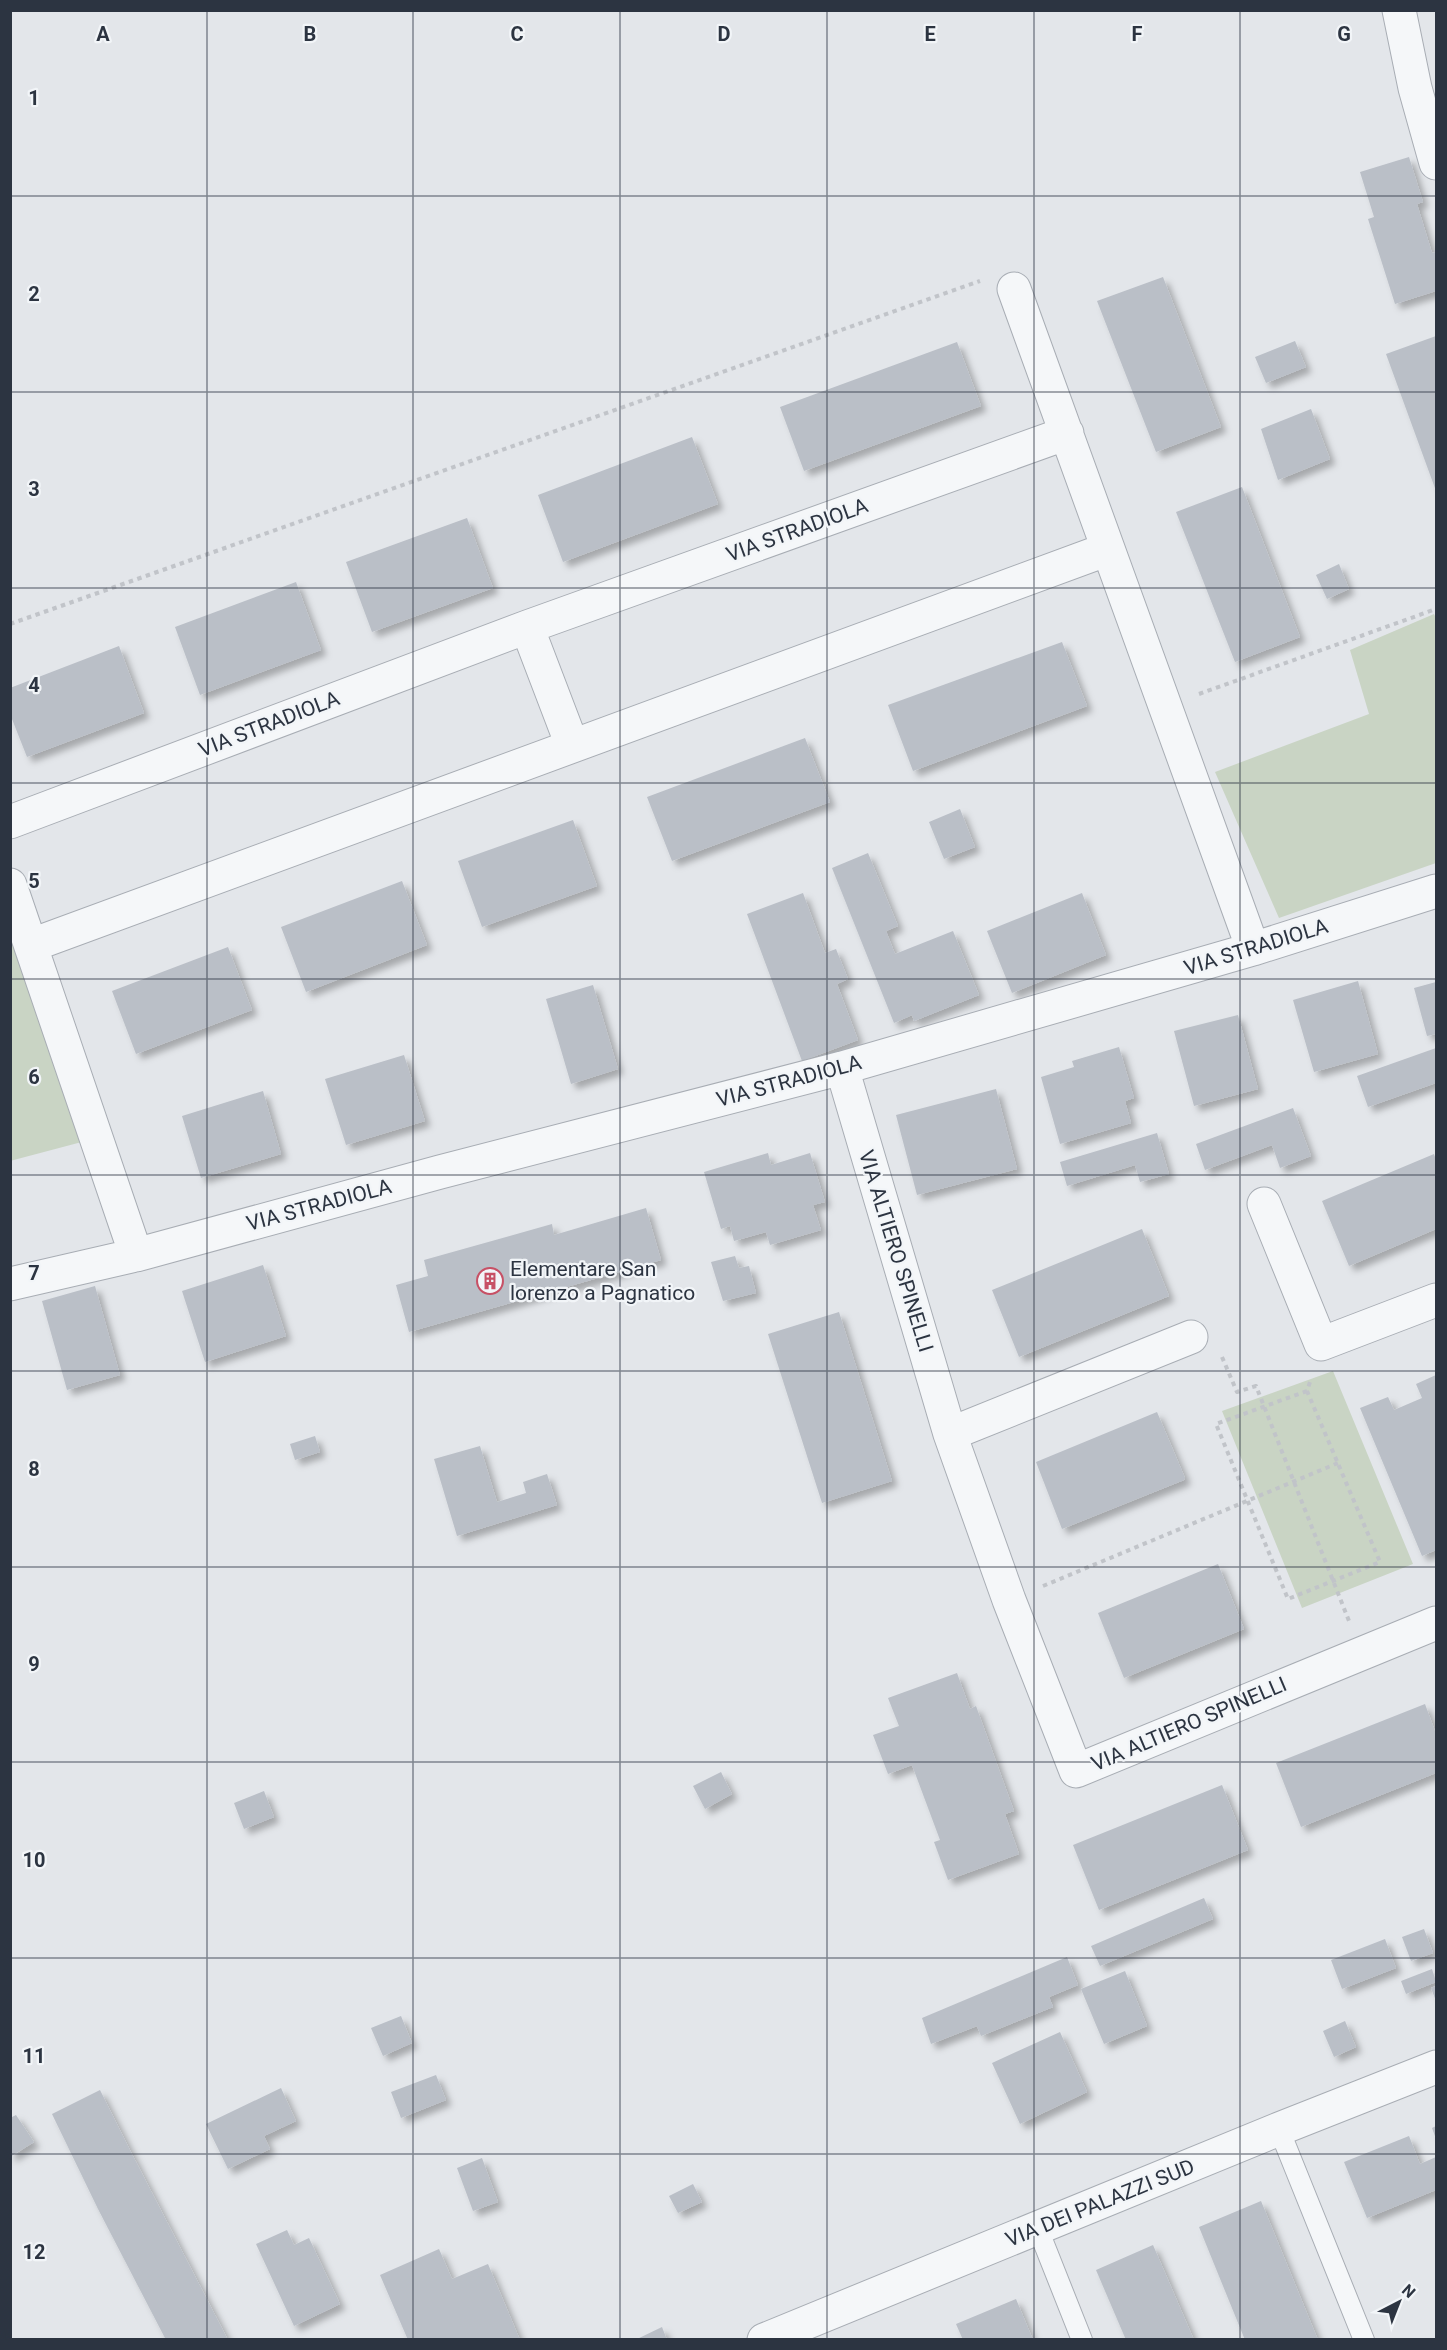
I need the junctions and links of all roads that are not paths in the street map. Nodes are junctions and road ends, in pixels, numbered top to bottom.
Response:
1 (1399, 10) edge
2 (1437, 163) edge
3 (1014, 289) road end
4 (1067, 433) junction
5 (1108, 549) junction
6 (527, 627) junction
7 (572, 745) junction
8 (10, 822) edge
9 (10, 885) edge
10 (1437, 891) edge
11 (32, 945) junction
12 (1253, 949) junction
13 (842, 1068) junction
14 (1264, 1204) dead end
15 (136, 1255) junction
16 (10, 1284) edge
17 (1437, 1300) edge
18 (1191, 1337) road end
19 (950, 1434) junction
20 (1437, 1623) edge
21 (1437, 2067) edge
22 (1279, 2129) junction
23 (1038, 2229) junction
24 (764, 2340) edge
25 (1082, 2340) edge
26 (1364, 2340) edge

1 - 2 street
3 - 4 street
4 - 5 street
4 - 6 street, VIA STRADIOLA
5 - 7 street
5 - 12 street
6 - 7 street
6 - 8 street, VIA STRADIOLA
7 - 11 street
9 - 11 street
10 - 12 street, VIA STRADIOLA
11 - 15 street
12 - 13 street, VIA STRADIOLA
13 - 15 street, VIA STRADIOLA
13 - 19 street, VIA ALTIERO SPINELLI
14 - 17 street
15 - 16 street, VIA STRADIOLA
18 - 19 street
19 - 20 street, VIA ALTIERO SPINELLI
21 - 22 street, VIA DEI PALAZZI SUD
22 - 23 street, VIA DEI PALAZZI SUD
22 - 26 lane
23 - 24 street, VIA DEI PALAZZI SUD
23 - 25 lane

